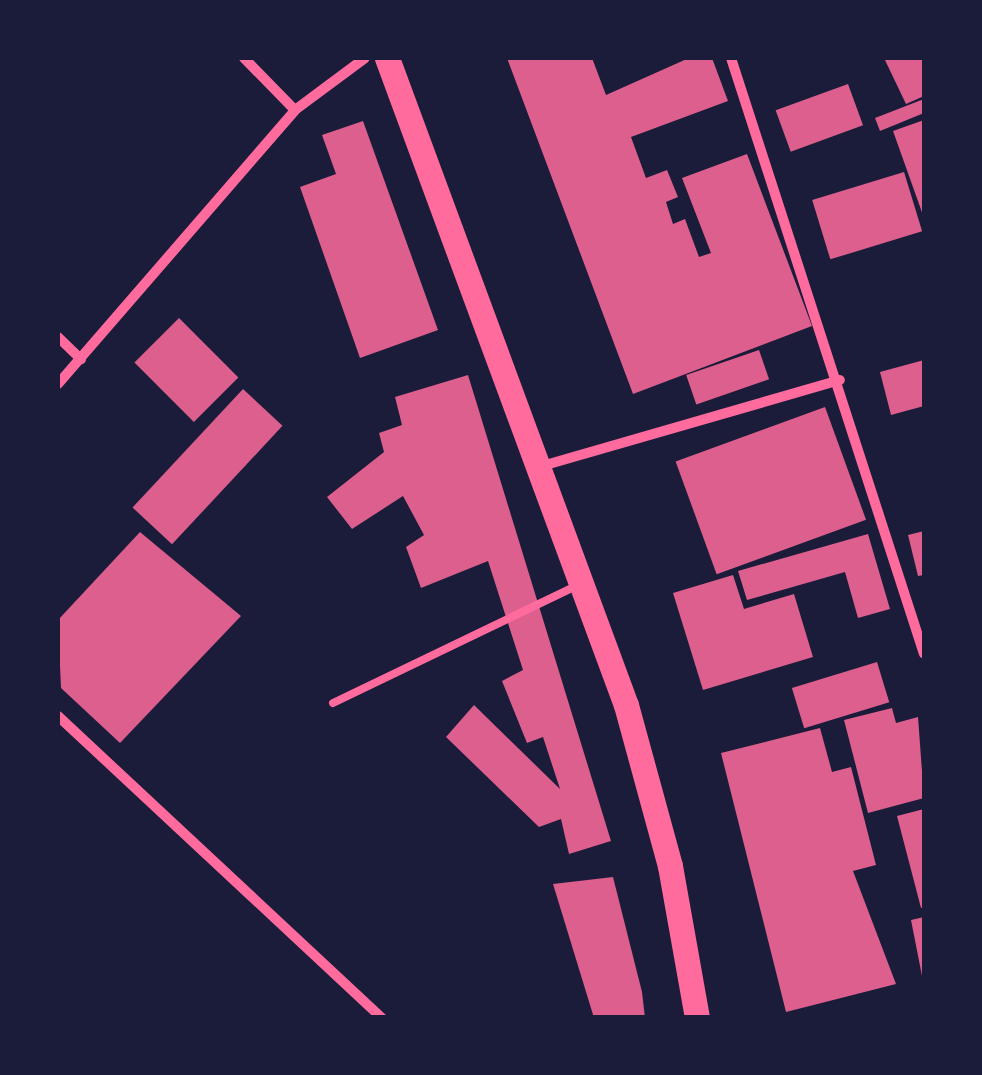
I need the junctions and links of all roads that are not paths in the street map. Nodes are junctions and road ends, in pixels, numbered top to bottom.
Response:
1 (244, 58) edge
2 (364, 58) edge
3 (387, 58) edge
4 (732, 58) edge
5 (295, 110) junction
6 (58, 336) edge
7 (81, 359) junction
8 (840, 380) junction
9 (58, 384) edge
10 (542, 466) junction
11 (585, 581) junction
12 (924, 654) edge
13 (333, 703) dead end
14 (58, 716) edge
15 (382, 1018) edge
16 (697, 1018) edge

1 - 5 street
2 - 5 street
3 - 10 main road
4 - 8 street
5 - 7 street
6 - 7 street
7 - 9 street
8 - 10 street
8 - 12 street
10 - 11 main road
11 - 13 lane
11 - 16 main road
14 - 15 street

